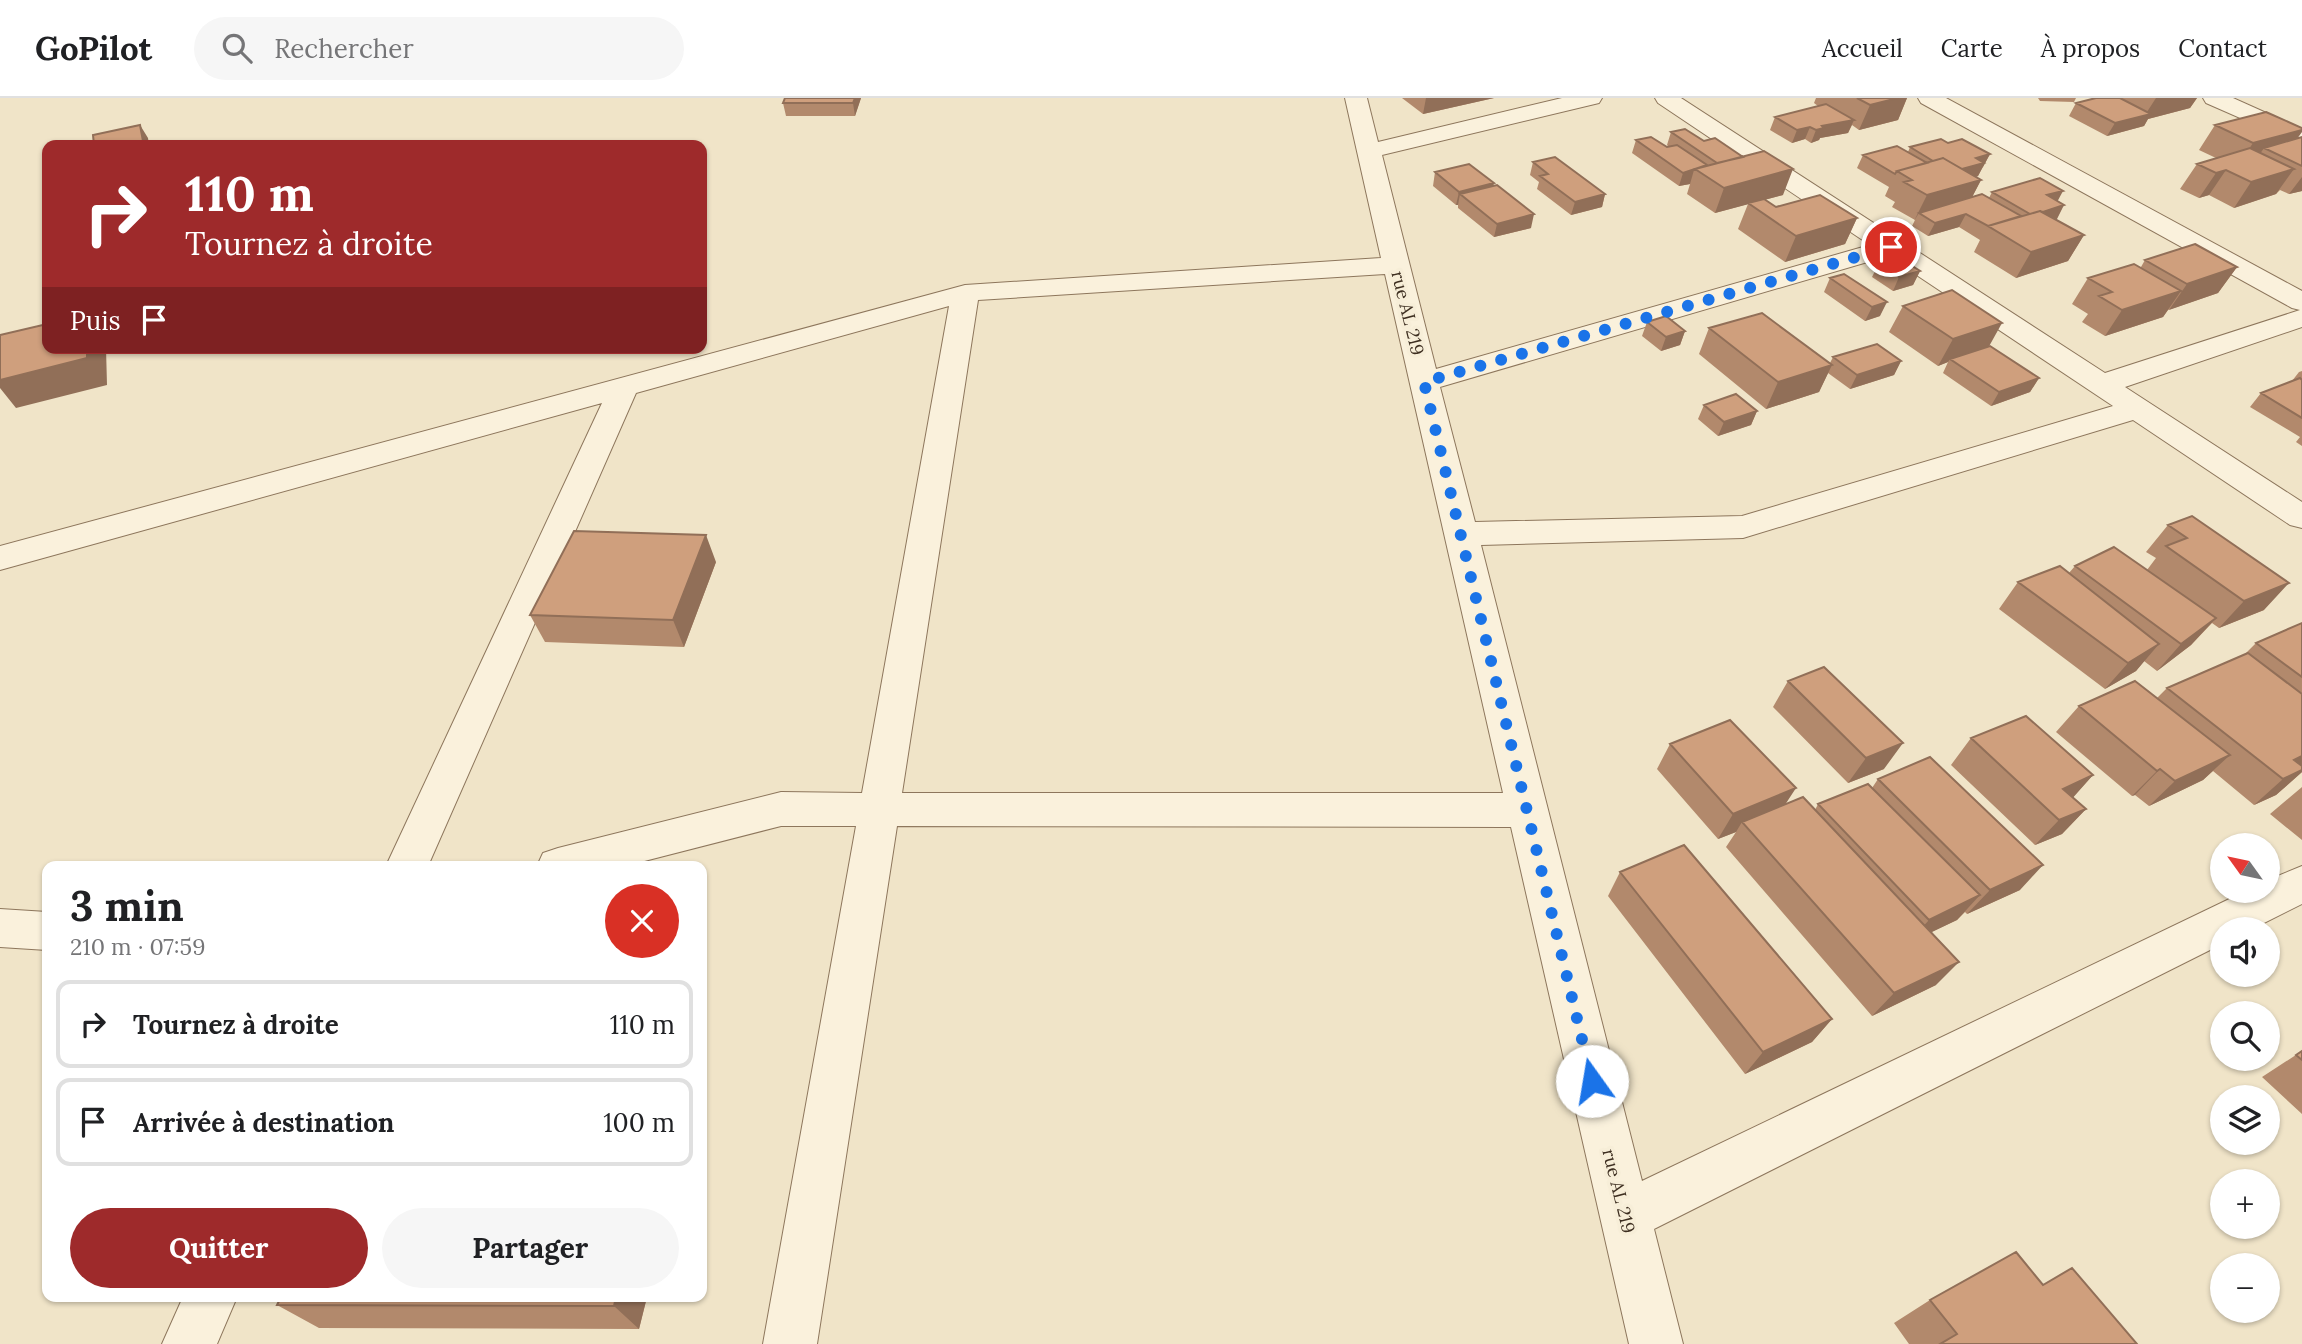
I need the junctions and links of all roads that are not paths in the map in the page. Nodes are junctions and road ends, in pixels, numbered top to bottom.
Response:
1 (1356, 98) edge
2 (1591, 98) edge
3 (1666, 98) edge
4 (1929, 98) edge
5 (2214, 98) edge
6 (2302, 138) edge
7 (1369, 151) junction
8 (1891, 247) junction
9 (1396, 265) junction
10 (965, 293) junction
11 (2302, 302) edge
12 (2302, 318) edge
13 (1424, 382) junction
14 (2100, 384) junction
15 (624, 387) junction
16 (2137, 409) junction
17 (2302, 517) edge
18 (1461, 534) junction
19 (0, 558) edge
20 (879, 809) junction
21 (1527, 810) junction
22 (409, 861) edge
23 (577, 861) edge
24 (2302, 884) edge
25 (0, 928) edge
26 (42, 931) edge
27 (1625, 1216) junction
28 (209, 1302) edge
29 (190, 1344) edge
30 (790, 1344) edge
31 (1656, 1344) edge

1 - 7 street, rue AL 219
2 - 7 street
3 - 8 street
4 - 11 street
5 - 6 street
7 - 9 street, rue AL 219
8 - 13 street
8 - 14 street
9 - 10 street
9 - 13 street, rue AL 219
10 - 15 street
10 - 20 street
12 - 14 street
13 - 18 street, rue AL 219
14 - 16 street
15 - 19 street
15 - 22 street
16 - 17 street
16 - 18 street
18 - 21 street, rue AL 219
20 - 21 street
20 - 23 street
20 - 30 street
21 - 27 street, rue AL 219
24 - 27 street
25 - 26 street
27 - 31 street, rue AL 219
28 - 29 street

